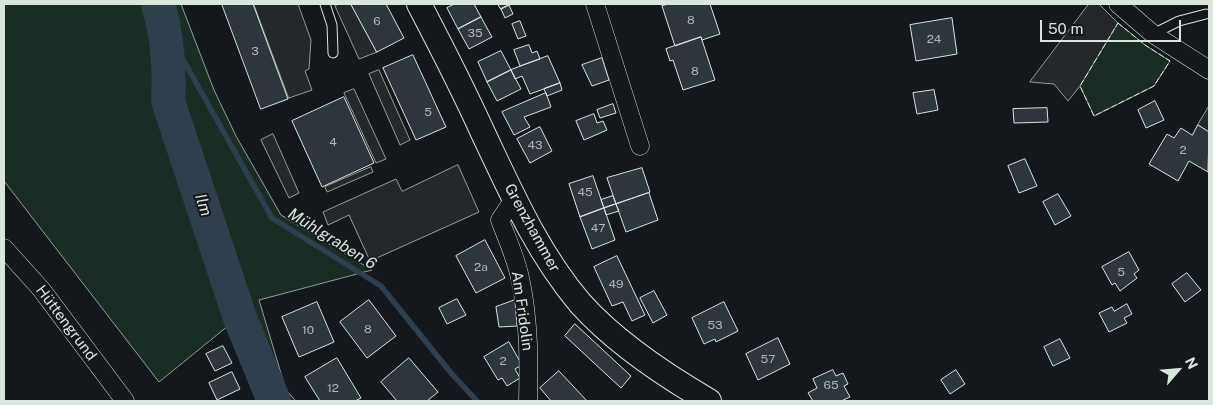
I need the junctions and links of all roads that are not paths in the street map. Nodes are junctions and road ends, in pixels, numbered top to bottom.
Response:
1 (325, 4) edge
2 (419, 4) edge
3 (595, 4) edge
4 (1118, 4) edge
5 (1206, 14) dead end
6 (1153, 34) junction
7 (333, 53) dead end
8 (1209, 70) edge
9 (640, 146) dead end
10 (514, 199) junction
11 (4, 248) edge
12 (125, 401) edge
13 (528, 401) edge
14 (709, 401) edge

1 - 7 lane
2 - 10 main road, Grenzhammer
3 - 9 street
4 - 6 street
5 - 6 lane
6 - 8 street
10 - 13 street, Am Fridolin
10 - 14 main road, Grenzhammer
11 - 12 street, Hüttengrund

